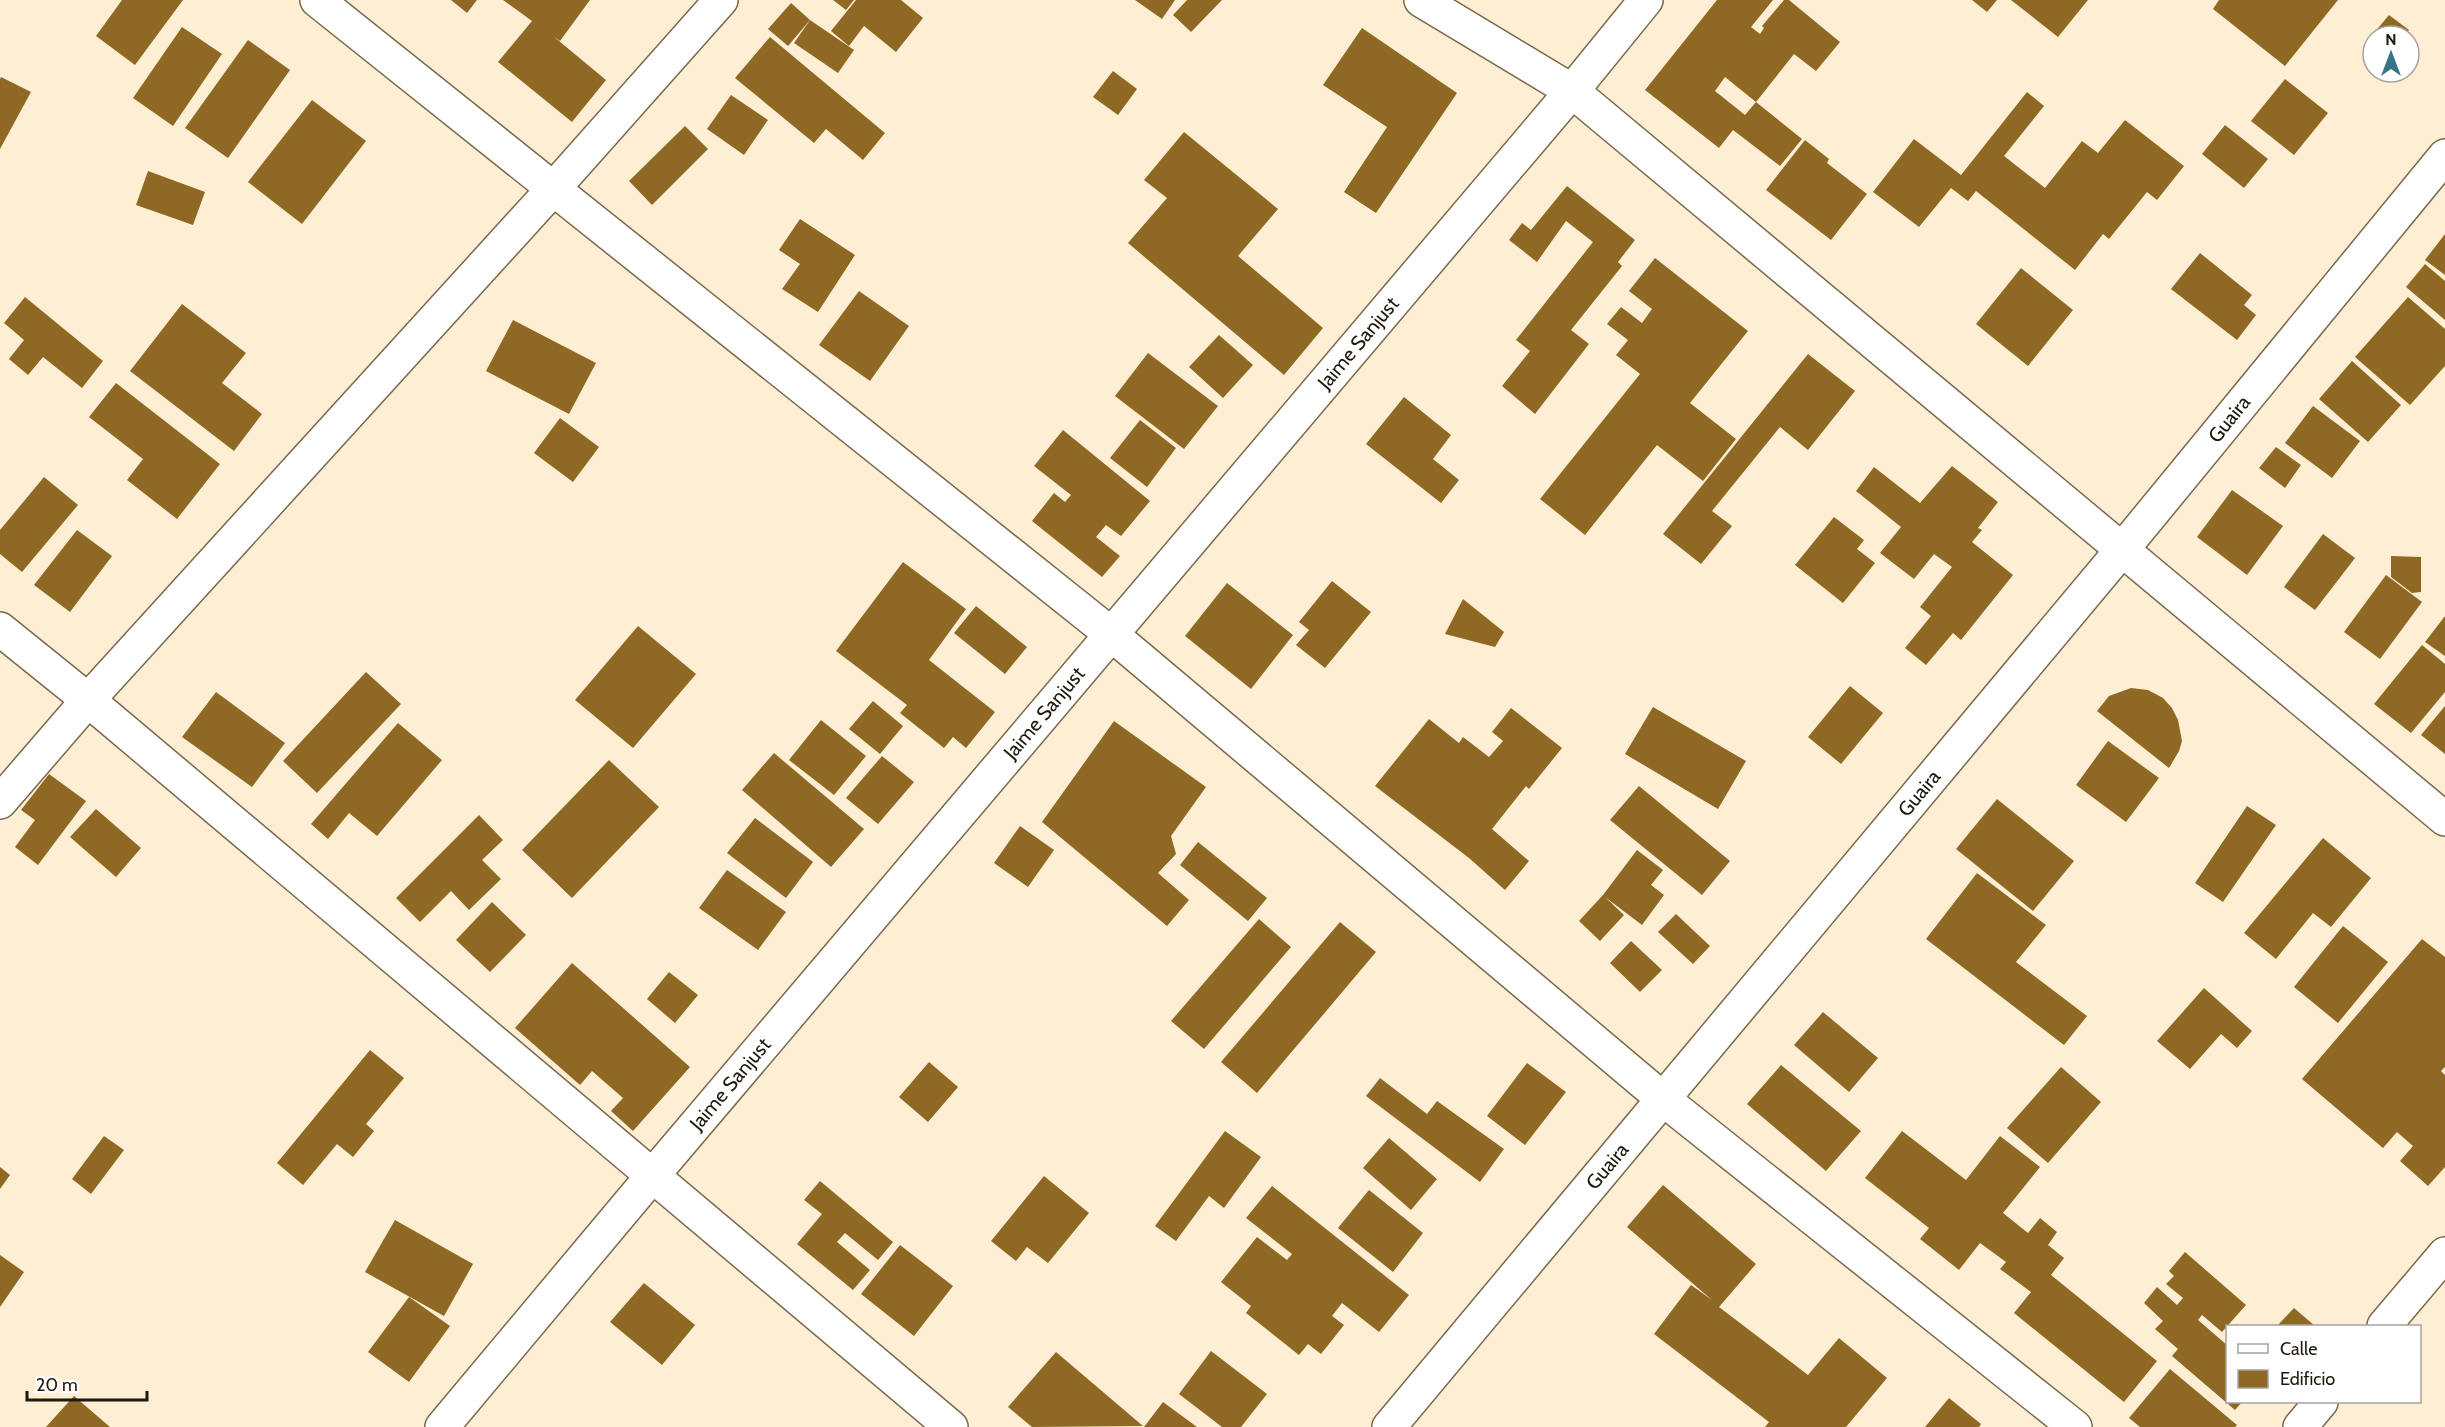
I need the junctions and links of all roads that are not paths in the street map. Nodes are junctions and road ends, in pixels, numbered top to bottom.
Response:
1 (317, 0) edge
2 (721, 0) edge
3 (1421, 0) edge
4 (1646, 0) edge
5 (1572, 91) junction
6 (2445, 156) edge
7 (554, 188) junction
8 (2121, 551) junction
9 (0, 629) edge
10 (1111, 634) junction
11 (88, 700) junction
12 (0, 802) edge
13 (2445, 819) edge
14 (1663, 1099) junction
15 (653, 1174) junction
16 (2445, 1254) edge
17 (2385, 1325) edge
18 (2319, 1403) edge
19 (442, 1427) edge
20 (951, 1427) edge
21 (1389, 1427) edge
22 (2075, 1427) edge
23 (2300, 1427) edge

1 - 7 street
2 - 7 street
3 - 5 street
4 - 5 street, Jaime Sanjust
5 - 8 street
5 - 10 street, Jaime Sanjust
6 - 8 street, Guaira
7 - 10 street
7 - 11 street
8 - 13 street
8 - 14 street, Guaira
9 - 11 street
10 - 14 street
10 - 15 street, Jaime Sanjust
11 - 12 street
11 - 15 street
14 - 21 street, Guaira
14 - 22 street
15 - 19 street, Jaime Sanjust
15 - 20 street
16 - 17 street
18 - 23 street

